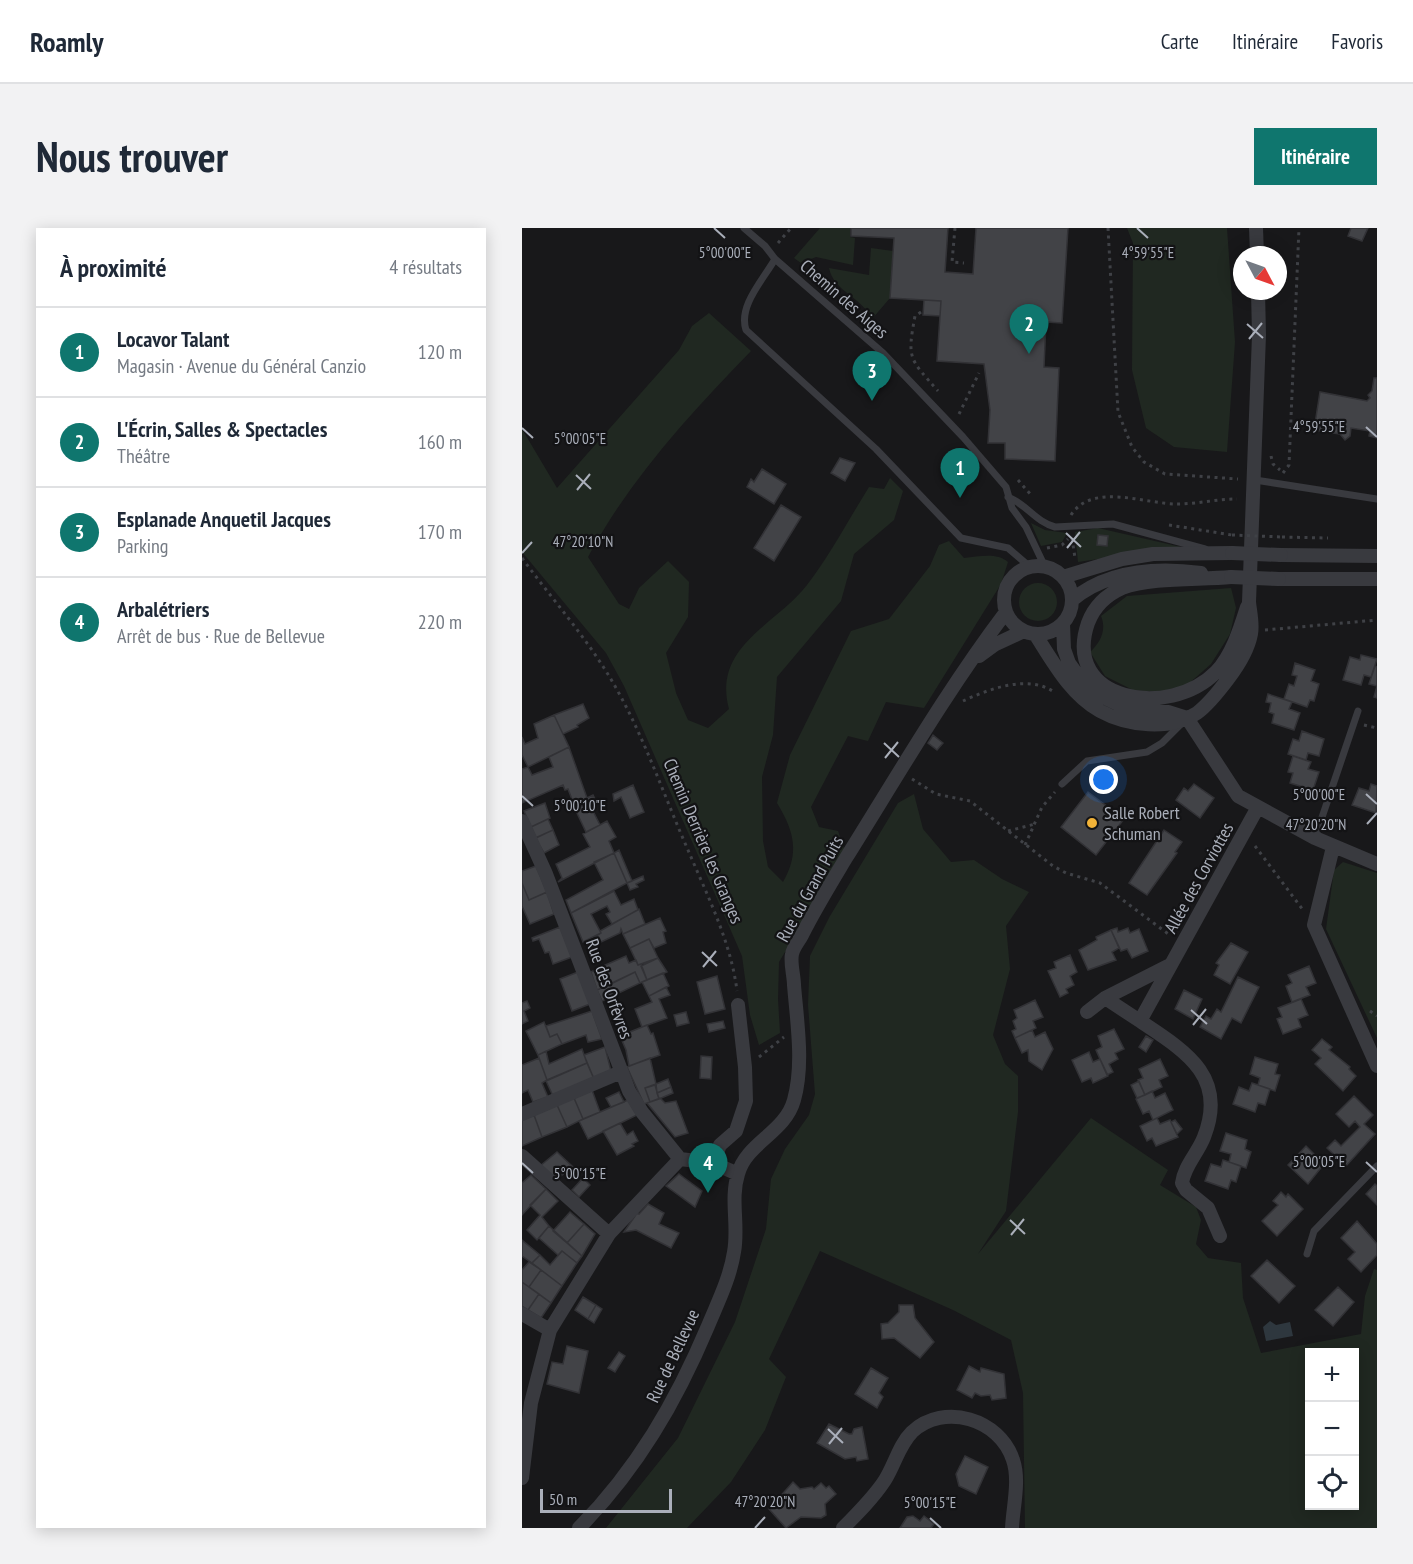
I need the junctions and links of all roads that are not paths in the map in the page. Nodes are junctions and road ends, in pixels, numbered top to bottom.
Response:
1 (744, 228) edge
2 (1256, 228) edge
3 (1257, 246) edge
4 (775, 260) junction
5 (1258, 300) edge
6 (1255, 480) junction
7 (1008, 496) junction
8 (1377, 499) edge
9 (1226, 553) junction
10 (1377, 556) edge
11 (1030, 567) junction
12 (1046, 567) junction
13 (1063, 577) junction
14 (1231, 577) junction
15 (1377, 579) edge
16 (1072, 600) junction
17 (1249, 602) junction
18 (1006, 612) junction
19 (1063, 623) junction
20 (1029, 632) junction
21 (1233, 644) junction
22 (965, 666) junction
23 (1358, 711) dead end
24 (1187, 718) junction
25 (1062, 784) road end
26 (1257, 807) junction
27 (522, 821) edge
28 (1315, 838) junction
29 (1333, 847) junction
30 (1377, 864) edge
31 (1170, 965) junction
32 (1105, 998) junction
33 (738, 1005) road end
34 (1088, 1012) dead end
35 (1140, 1021) junction
36 (1377, 1065) edge
37 (621, 1072) junction
38 (522, 1114) edge
39 (522, 1156) edge
40 (680, 1159) junction
41 (713, 1163) junction
42 (1377, 1167) edge
43 (738, 1174) junction
44 (609, 1234) junction
45 (1220, 1236) dead end
46 (1307, 1254) dead end
47 (522, 1314) edge
48 (550, 1330) junction
49 (524, 1458) edge
50 (522, 1478) edge
51 (579, 1528) edge
52 (843, 1528) edge
53 (1012, 1528) edge

1 - 4 lane, Chemin des Aiges
2 - 3 street
4 - 7 lane, Chemin des Aiges
4 - 11 lane
5 - 6 street
6 - 8 lane
6 - 17 street
7 - 9 lane
7 - 12 lane, Chemin des Aiges
9 - 10 street, bridge
9 - 13 street
11 - 12 street
11 - 18 street
12 - 13 street
13 - 16 street
14 - 15 street, bridge
14 - 16 street
14 - 21 street
16 - 19 street
17 - 21 street
17 - 24 street
18 - 20 street
18 - 22 street, Rue du Grand Puits
19 - 20 street
19 - 24 street
20 - 22 street, Rue du Grand Puits
20 - 24 street
21 - 24 street
22 - 43 street, Rue du Grand Puits
23 - 28 lane
24 - 25 lane
24 - 26 street
26 - 28 street
26 - 31 street, Allée des Corviottes
27 - 37 street, Rue des Orfèvres
28 - 29 street
29 - 30 street
29 - 36 street
31 - 32 street
31 - 35 street, Allée des Corviottes
32 - 34 street
32 - 35 street
33 - 41 street
35 - 45 street
37 - 38 street
37 - 40 street, Rue des Orfèvres
39 - 44 street
40 - 41 street
40 - 44 street
41 - 43 street
42 - 46 lane
43 - 51 street, Rue de Bellevue
44 - 48 street
47 - 48 street
48 - 49 street
49 - 50 street
52 - 53 street

